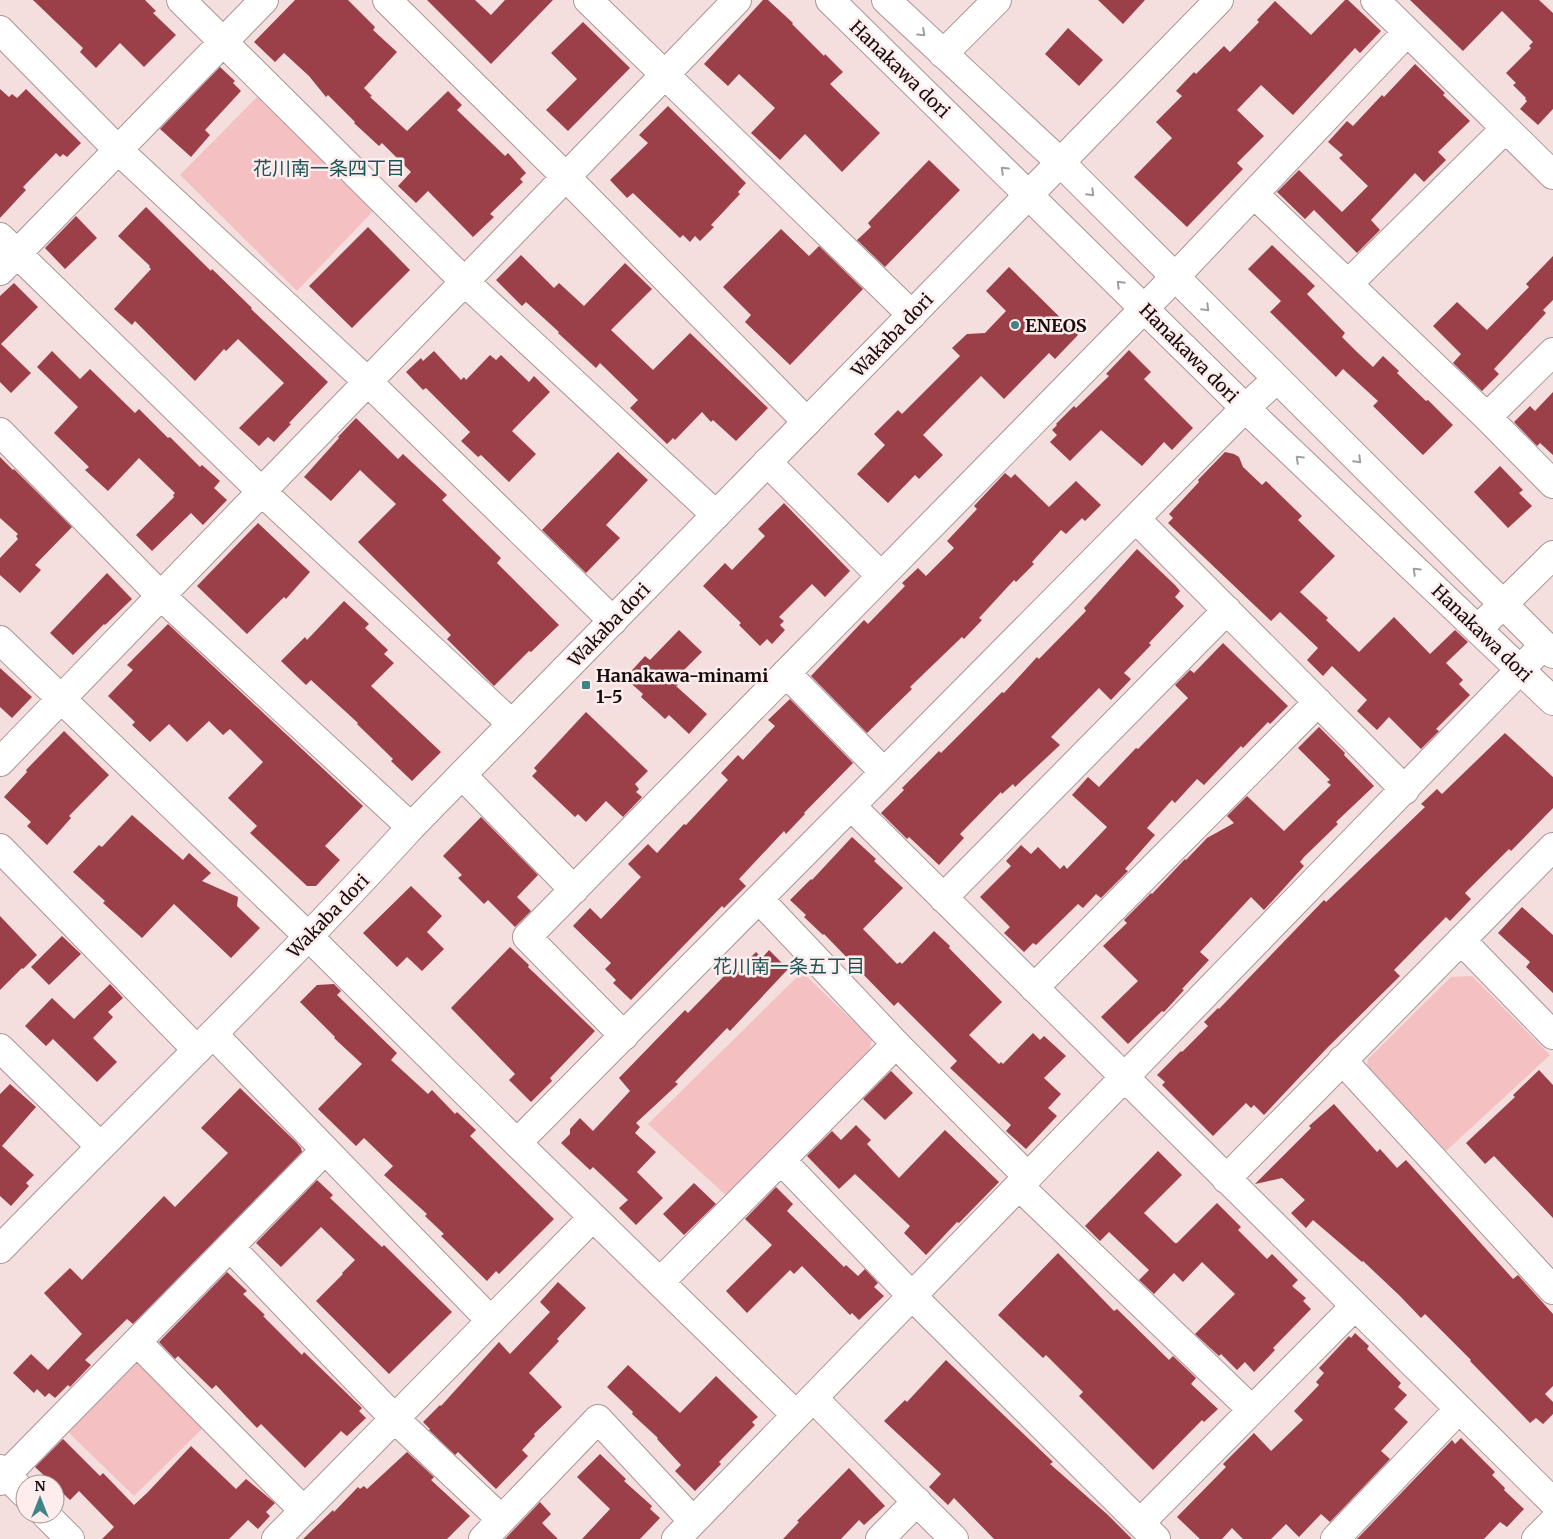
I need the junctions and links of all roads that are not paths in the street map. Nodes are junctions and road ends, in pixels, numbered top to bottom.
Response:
1 (181, 0) edge
2 (264, 0) edge
3 (387, 0) edge
4 (588, 0) edge
5 (737, 0) edge
6 (830, 0) edge
7 (886, 0) edge
8 (997, 0) edge
9 (1219, 0) edge
10 (1375, 0) edge
11 (0, 30) edge
12 (1407, 32) junction
13 (223, 42) junction
14 (943, 54) junction
15 (665, 75) junction
16 (1505, 129) junction
17 (118, 150) junction
18 (1060, 162) junction
19 (1553, 175) edge
20 (566, 177) junction
21 (1254, 194) junction
22 (1029, 195) junction
23 (6, 254) edge
24 (1175, 277) junction
25 (465, 282) junction
26 (1348, 284) junction
27 (1144, 308) junction
28 (912, 315) junction
29 (1553, 352) edge
30 (1277, 379) junction
31 (368, 382) junction
32 (1245, 408) junction
33 (1487, 417) junction
34 (807, 422) junction
35 (0, 432) edge
36 (767, 462) junction
37 (1553, 484) edge
38 (262, 492) junction
39 (716, 515) junction
40 (1136, 519) junction
41 (1553, 555) edge
42 (881, 576) junction
43 (161, 596) junction
44 (1502, 604) junction
45 (1227, 610) junction
46 (613, 621) junction
47 (1478, 629) junction
48 (0, 640) edge
49 (1548, 650) edge
50 (1520, 669) junction
51 (786, 673) junction
52 (61, 700) junction
53 (1553, 701) edge
54 (1318, 702) junction
55 (512, 724) junction
56 (0, 762) edge
57 (884, 772) junction
58 (462, 774) junction
59 (1405, 790) junction
60 (851, 806) junction
61 (411, 827) junction
62 (1553, 847) edge
63 (0, 848) edge
64 (574, 890) junction
65 (943, 898) junction
66 (759, 900) junction
67 (309, 937) junction
68 (1461, 940) junction
69 (1034, 988) junction
70 (1553, 1035) edge
71 (624, 1036) junction
72 (205, 1042) junction
73 (896, 1044) junction
74 (0, 1048) edge
75 (1342, 1060) junction
76 (1124, 1078) junction
77 (518, 1143) junction
78 (100, 1146) junction
79 (325, 1150) junction
80 (781, 1160) junction
81 (1226, 1179) junction
82 (1024, 1182) junction
83 (593, 1217) junction
84 (230, 1247) junction
85 (0, 1250) edge
86 (660, 1282) junction
87 (1553, 1290) edge
88 (912, 1296) junction
89 (1355, 1306) junction
90 (491, 1321) junction
91 (137, 1342) junction
92 (805, 1406) junction
93 (1252, 1410) junction
94 (1459, 1410) junction
95 (395, 1419) junction
96 (2, 1475) edge
97 (15, 1486) edge
98 (917, 1501) junction
99 (1553, 1502) edge
100 (304, 1511) junction
101 (501, 1519) junction
102 (1553, 1522) edge
103 (55, 1524) edge
104 (684, 1530) edge
105 (1148, 1531) edge
106 (70, 1539) edge
107 (276, 1539) edge
108 (483, 1539) edge
109 (880, 1539) edge
110 (954, 1539) edge
111 (1335, 1539) edge
112 (1536, 1539) edge

1 - 13 street
2 - 13 street
3 - 20 street
4 - 15 street
5 - 15 street
22 -> 6 street, Hanakawa dori
7 -> 14 street, Hanakawa dori
8 - 14 street
9 - 18 street, Wakaba dori
10 - 12 street
11 - 17 street
12 - 16 street
12 - 21 street
13 - 17 street
13 - 25 street
14 - 18 street, Hanakawa dori
15 - 20 street
15 - 28 street
16 - 19 street
16 - 26 street
17 - 23 street
17 - 31 street
18 - 22 street, Wakaba dori
18 -> 24 street, Hanakawa dori
20 - 25 street
20 - 34 street
21 - 24 street
21 - 26 street
27 -> 22 street, Hanakawa dori
22 - 28 street, Wakaba dori
23 - 38 street
24 - 27 street
24 -> 30 street, Hanakawa dori
25 - 31 street
25 - 39 street
26 - 33 street
27 - 32 street, Hanakawa dori
27 - 42 street
28 - 34 street, Wakaba dori
29 - 33 street
30 - 32 street
30 -> 44 street, Hanakawa dori
31 - 38 street
31 - 46 street
32 - 40 street
47 -> 32 street, Hanakawa dori
33 - 37 street
34 - 36 street, Wakaba dori
35 - 43 street
36 - 39 street, Wakaba dori
36 - 42 street
38 - 43 street
38 - 55 street
39 - 46 street, Wakaba dori
40 - 45 street
40 - 57 street
41 - 44 street
42 - 51 street
43 - 52 street
43 - 61 street
44 - 47 street
44 - 49 street, Hanakawa dori
45 - 54 street
45 - 65 street
46 - 55 street, Wakaba dori
47 - 50 street, Hanakawa dori
48 - 52 street
49 - 50 street
50 - 53 street, Hanakawa dori
50 - 59 street
51 - 57 street
51 - 64 street
52 - 56 street
52 - 67 street
54 - 59 street
54 - 69 street
55 - 58 street, Wakaba dori
57 - 60 street
58 - 61 street, Wakaba dori
58 - 64 street
59 - 76 street
60 - 65 street
60 - 66 street
61 - 67 street, Wakaba dori
62 - 68 street
63 - 72 street
64 - 71 street
65 - 69 street
66 - 71 street
66 - 73 street
67 - 72 street, Wakaba dori
67 - 77 street
68 - 70 street
68 - 75 street
69 - 76 street
71 - 77 street
72 - 78 street, Wakaba dori
72 - 79 street
73 - 80 street
73 - 82 street
74 - 78 street
75 - 81 street
75 - 87 street
76 - 81 street
76 - 82 street
77 - 83 street
78 - 85 street, Wakaba dori
79 - 84 street
79 - 90 street
80 - 86 street
80 - 88 street
81 - 89 street
82 - 88 street
82 - 93 street
83 - 86 street
83 - 90 street
84 - 91 street
84 - 95 street
86 - 92 street
88 - 92 street
88 - 105 street
89 - 93 street
89 - 94 street
90 - 95 street
91 - 96 street
91 - 100 street
92 - 98 street
92 - 104 street
93 - 105 street
94 - 99 street
94 - 111 street
95 - 100 street
95 - 101 street
96 - 97 street
98 - 109 street
98 - 110 street
100 - 107 street
101 - 104 street
101 - 108 street
102 - 112 street
103 - 106 street

